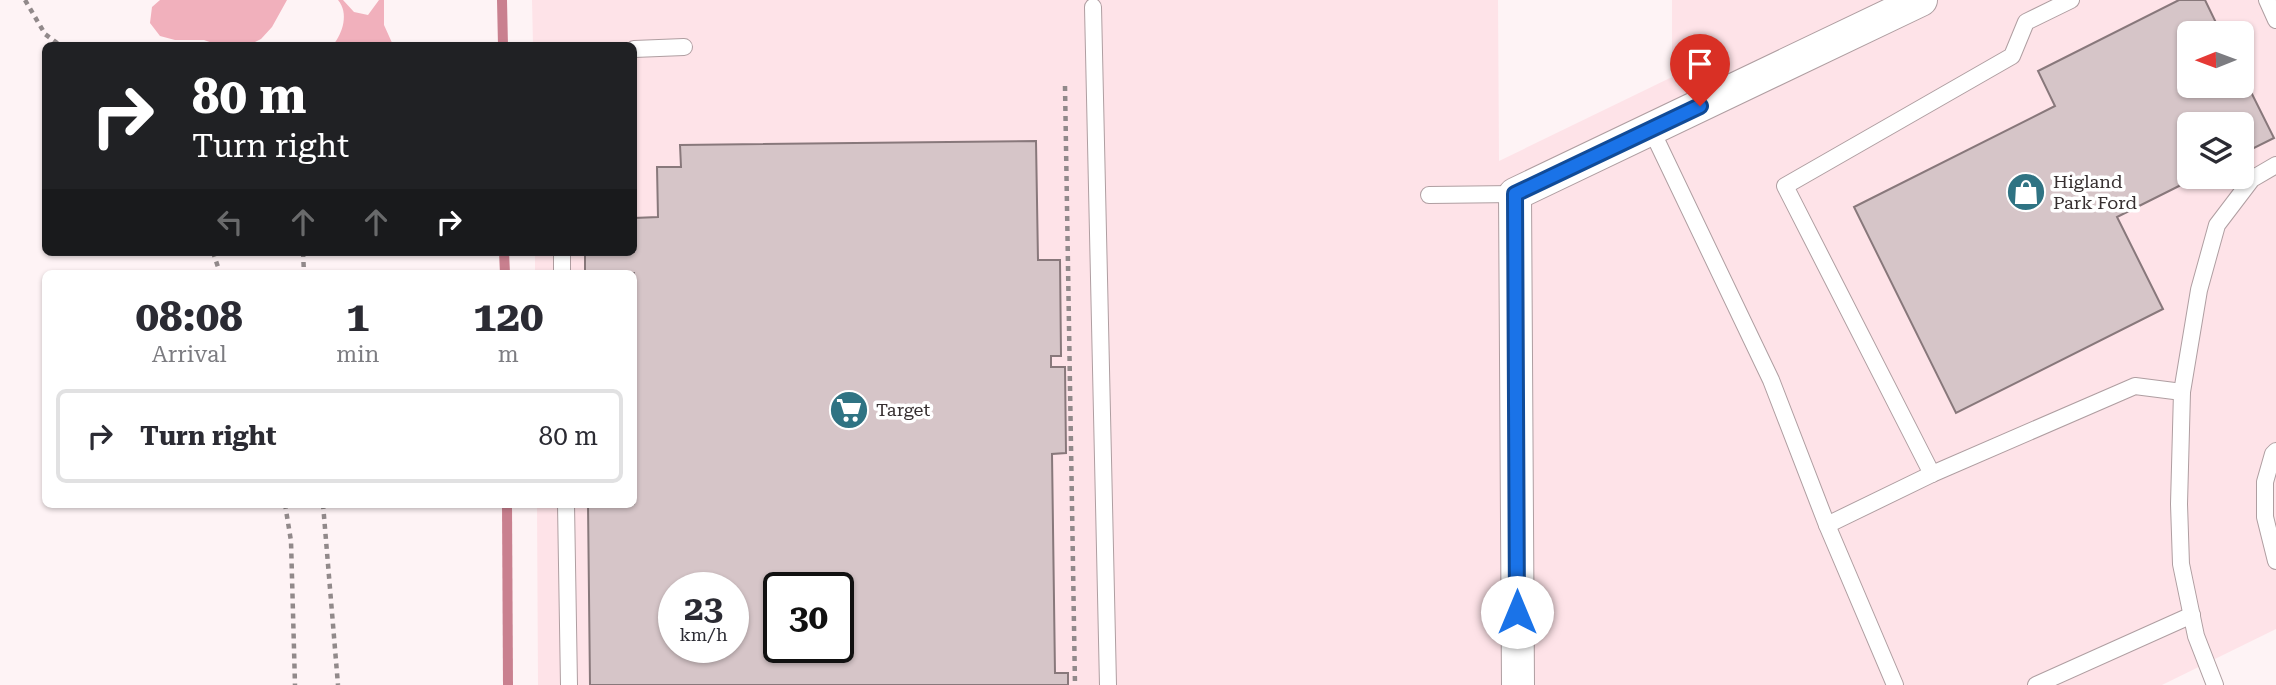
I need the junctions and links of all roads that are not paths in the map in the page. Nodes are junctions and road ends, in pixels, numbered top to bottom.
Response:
1 (1921, 0) edge
2 (2071, 0) edge
3 (2267, 0) edge
4 (1093, 7) dead end
5 (2276, 20) edge
6 (684, 47) dead end
7 (637, 49) edge
8 (1651, 130) junction
9 (2276, 165) edge
10 (1515, 194) junction
11 (1429, 195) dead end
12 (2182, 392) junction
13 (2276, 451) edge
14 (1932, 474) junction
15 (566, 508) edge
16 (1826, 525) junction
17 (2276, 561) edge
18 (2192, 615) junction
19 (569, 685) edge
20 (1108, 685) edge
21 (1518, 685) edge
22 (1895, 685) edge
23 (2036, 685) edge
24 (2215, 685) edge

1 - 8 street
2 - 14 lane
3 - 5 lane
4 - 20 lane
6 - 7 lane
8 - 10 street
8 - 16 lane
9 - 12 lane
10 - 11 lane
10 - 21 street
12 - 14 lane
12 - 18 lane
13 - 17 lane
14 - 16 lane
15 - 19 lane
16 - 22 lane
18 - 23 lane
18 - 24 lane

